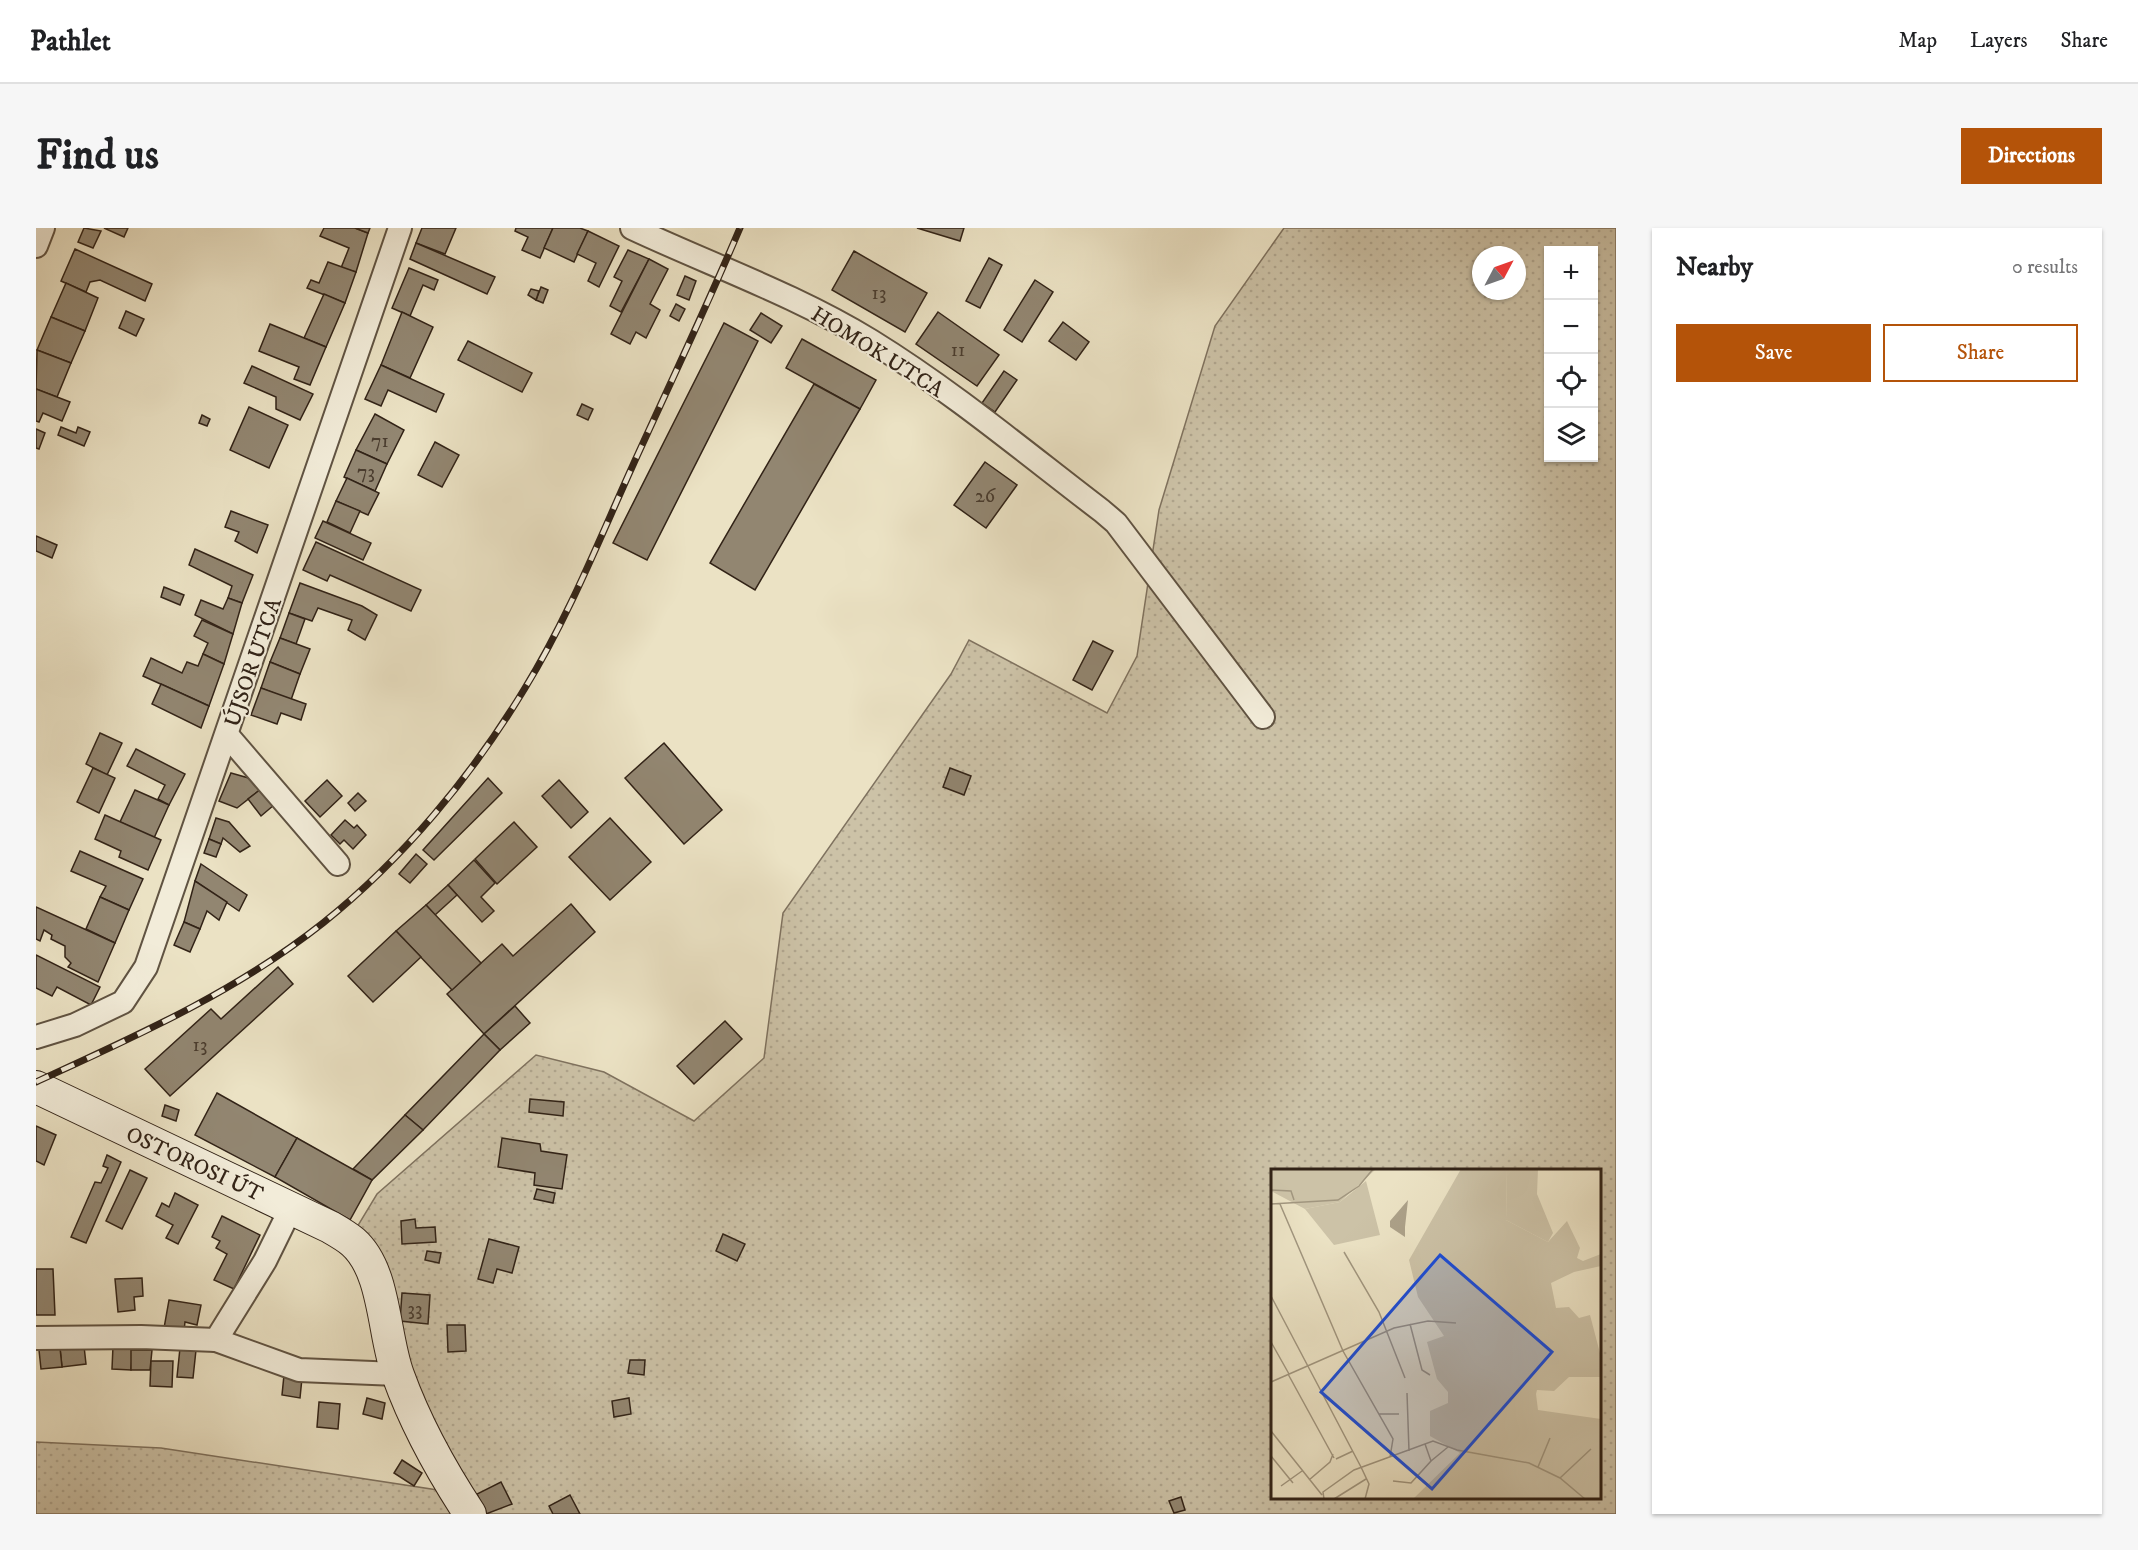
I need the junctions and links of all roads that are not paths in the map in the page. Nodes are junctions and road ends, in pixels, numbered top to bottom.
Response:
1 (43, 228) edge
2 (400, 228) edge
3 (632, 228) edge
4 (36, 246) edge
5 (1263, 717) dead end
6 (227, 735) junction
7 (338, 864) dead end
8 (36, 1037) edge
9 (36, 1087) edge
10 (291, 1208) junction
11 (36, 1338) edge
12 (216, 1341) junction
13 (397, 1374) junction
14 (470, 1514) edge

1 - 4 street
2 - 6 street, ÚJSOR UTCA
3 - 5 street, HOMOK UTCA
6 - 7 street
6 - 8 street, ÚJSOR UTCA
9 - 10 main road, OSTOROSI ÚT
10 - 12 street
10 - 13 main road, OSTOROSI ÚT
11 - 12 street
12 - 13 street
13 - 14 main road

